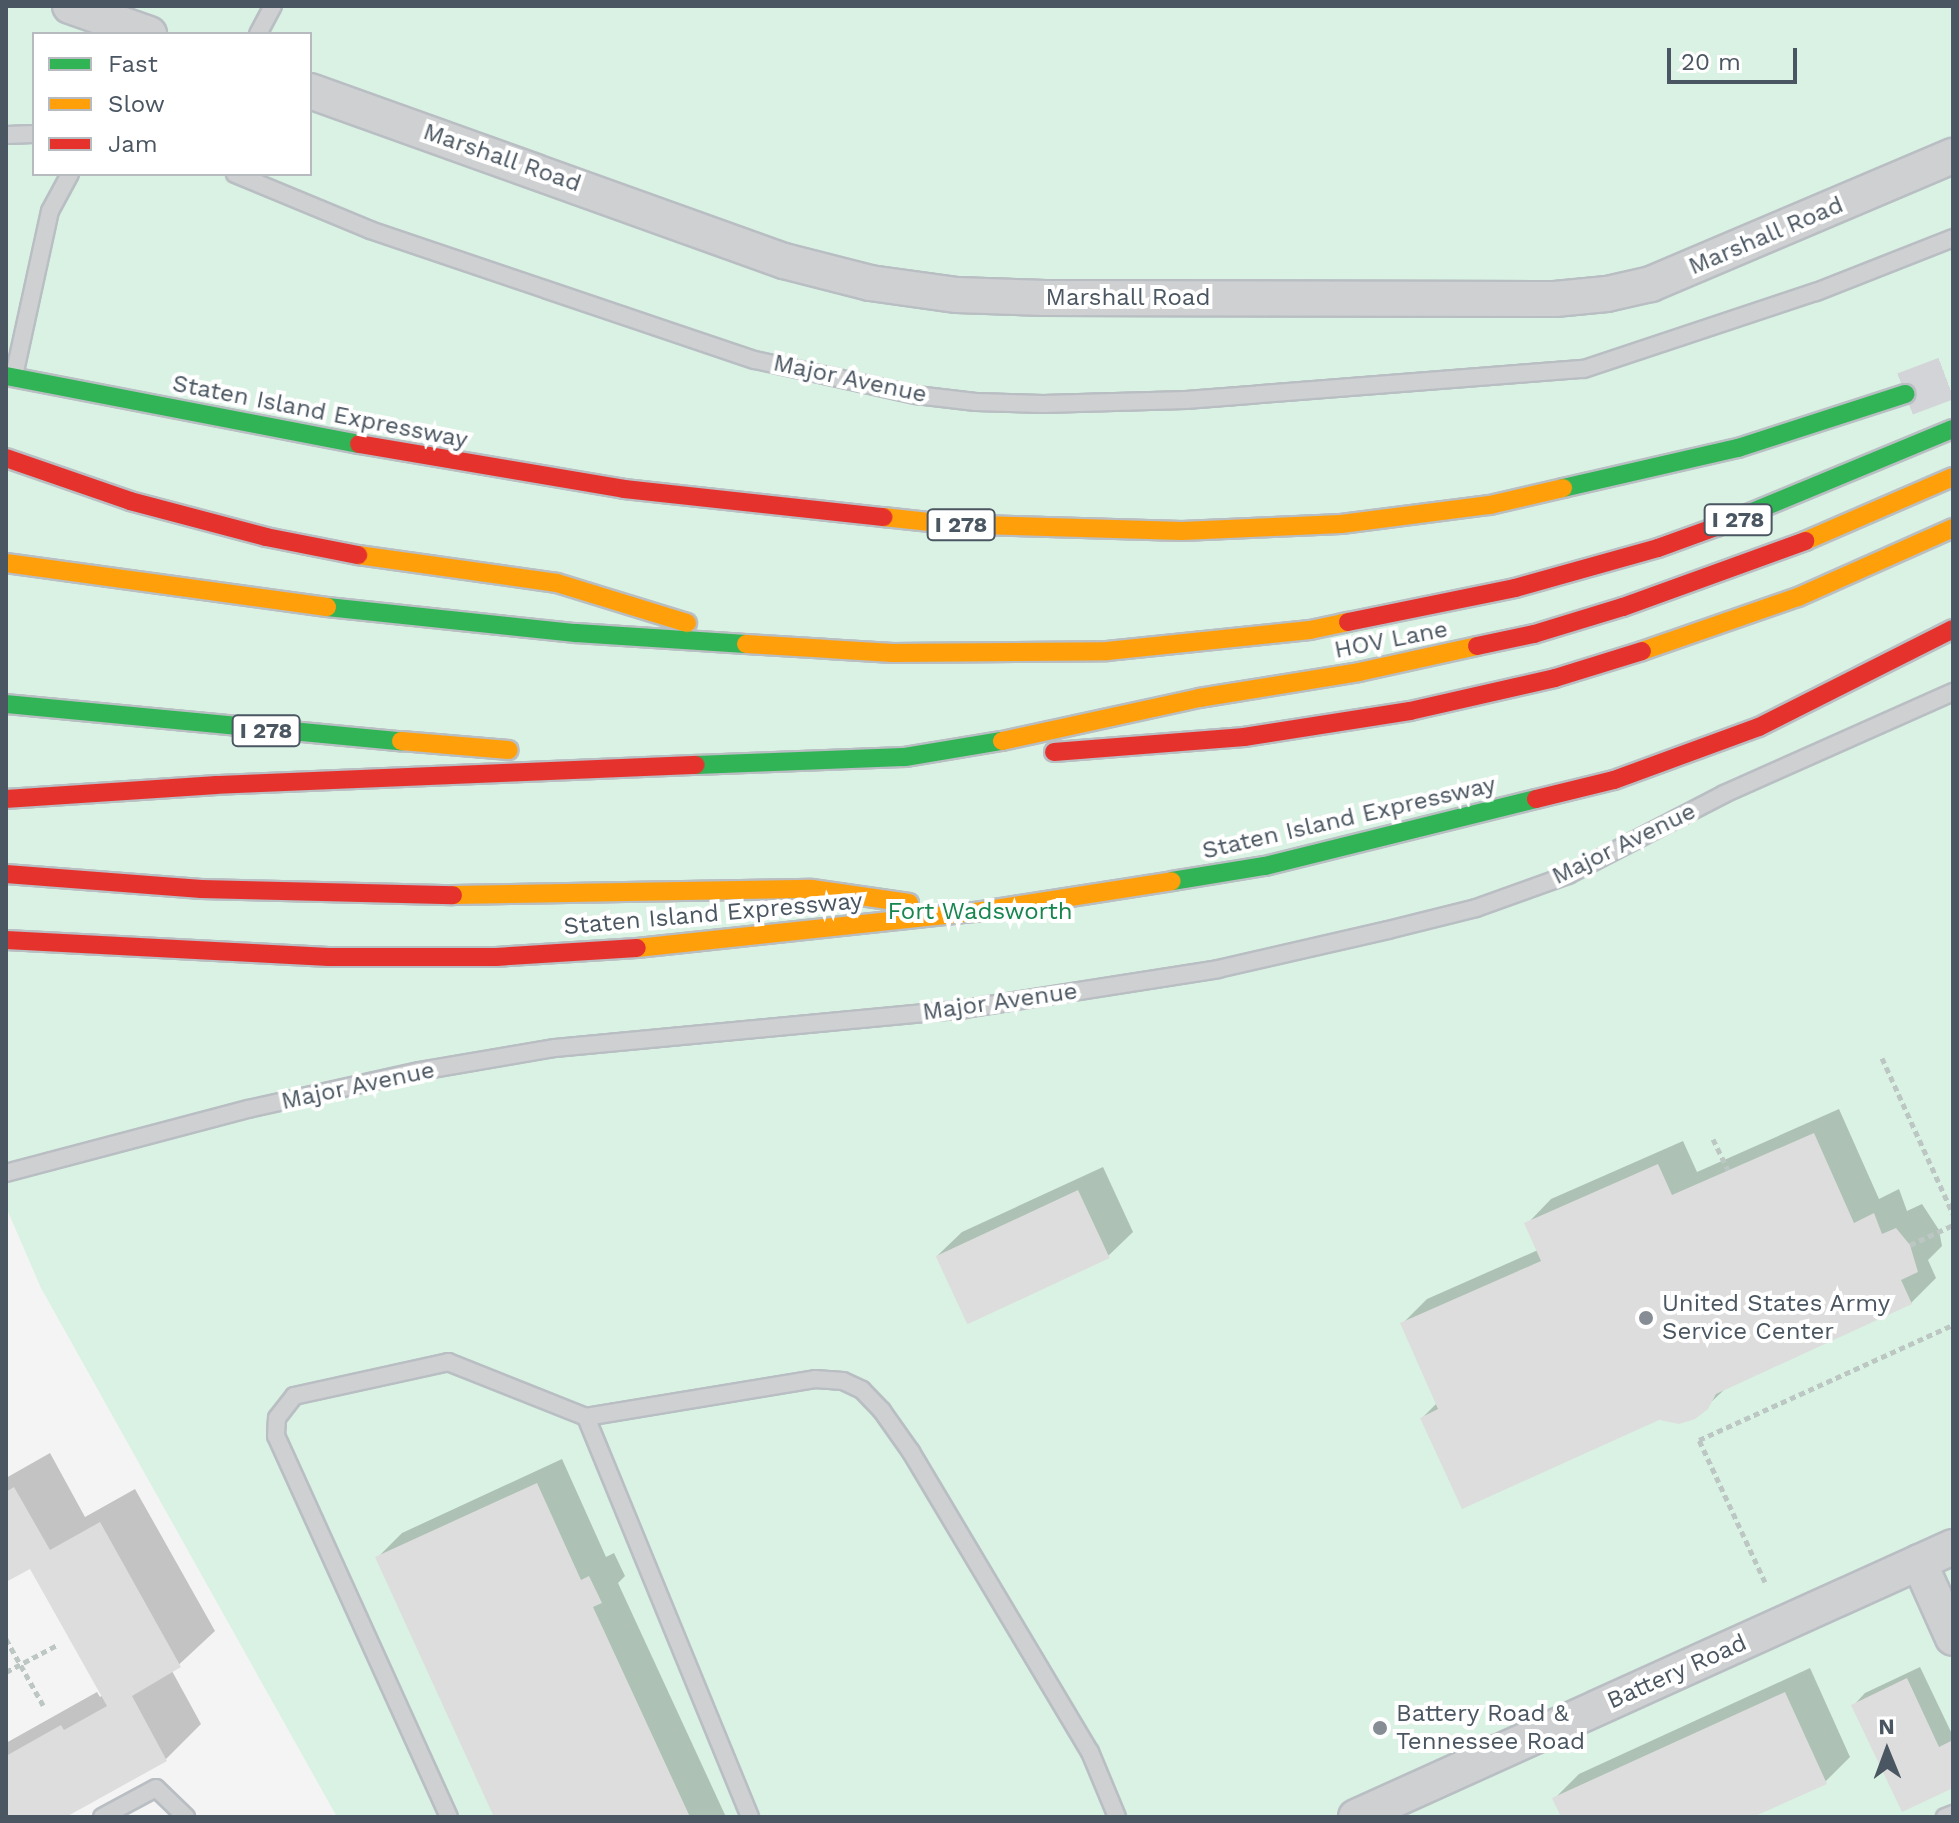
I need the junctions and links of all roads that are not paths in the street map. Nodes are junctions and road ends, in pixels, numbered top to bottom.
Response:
1 (70, 6) edge
2 (273, 6) edge
3 (143, 32) edge
4 (259, 32) edge
5 (312, 92) edge
6 (32, 134) edge
7 (6, 135) edge
8 (1953, 156) edge
9 (69, 176) edge
10 (240, 176) edge
11 (1953, 238) edge
12 (10, 376) edge
13 (1905, 394) tunnel mouth
14 (1953, 429) edge
15 (6, 458) edge
16 (1953, 477) edge
17 (1953, 528) edge
18 (6, 563) edge
19 (1953, 629) edge
20 (755, 644) junction
21 (893, 653) junction
22 (1083, 671) dead end
23 (1173, 682) dead end
24 (1255, 687) junction
25 (1953, 692) edge
26 (6, 704) edge
27 (905, 757) junction
28 (6, 799) edge
29 (6, 874) edge
30 (975, 912) junction
31 (6, 940) edge
32 (6, 1173) edge
33 (586, 1417) junction
34 (1953, 1547) edge
35 (1919, 1562) junction
36 (1953, 1638) edge
37 (1953, 1814) edge
38 (102, 1817) edge
39 (186, 1817) edge
40 (449, 1817) edge
41 (750, 1817) edge
42 (1117, 1817) edge
43 (1356, 1817) edge
44 (1945, 1817) edge

1 - 3 street
2 - 4 lane
5 - 8 street, Marshall Road
6 - 7 lane
9 - 12 lane
10 - 11 lane, Major Avenue
12 - 13 highway, Staten Island Expressway / I 278
14 - 21 highway, I 278
15 - 20 highway
16 - 24 highway, HOV Lane
17 - 27 highway, I 278
18 - 20 highway, I 278
19 - 30 highway, Staten Island Expressway
20 - 21 highway, I 278
21 - 22 highway
23 - 24 highway
24 - 27 highway
25 - 32 lane, Major Avenue
26 - 27 highway, I 278
27 - 28 highway
29 - 30 highway
30 - 31 highway, Staten Island Expressway
33 - 40 lane
33 - 41 lane
33 - 42 lane
34 - 35 street, Battery Road
35 - 36 street
35 - 43 street, Battery Road
37 - 44 lane
38 - 39 lane

